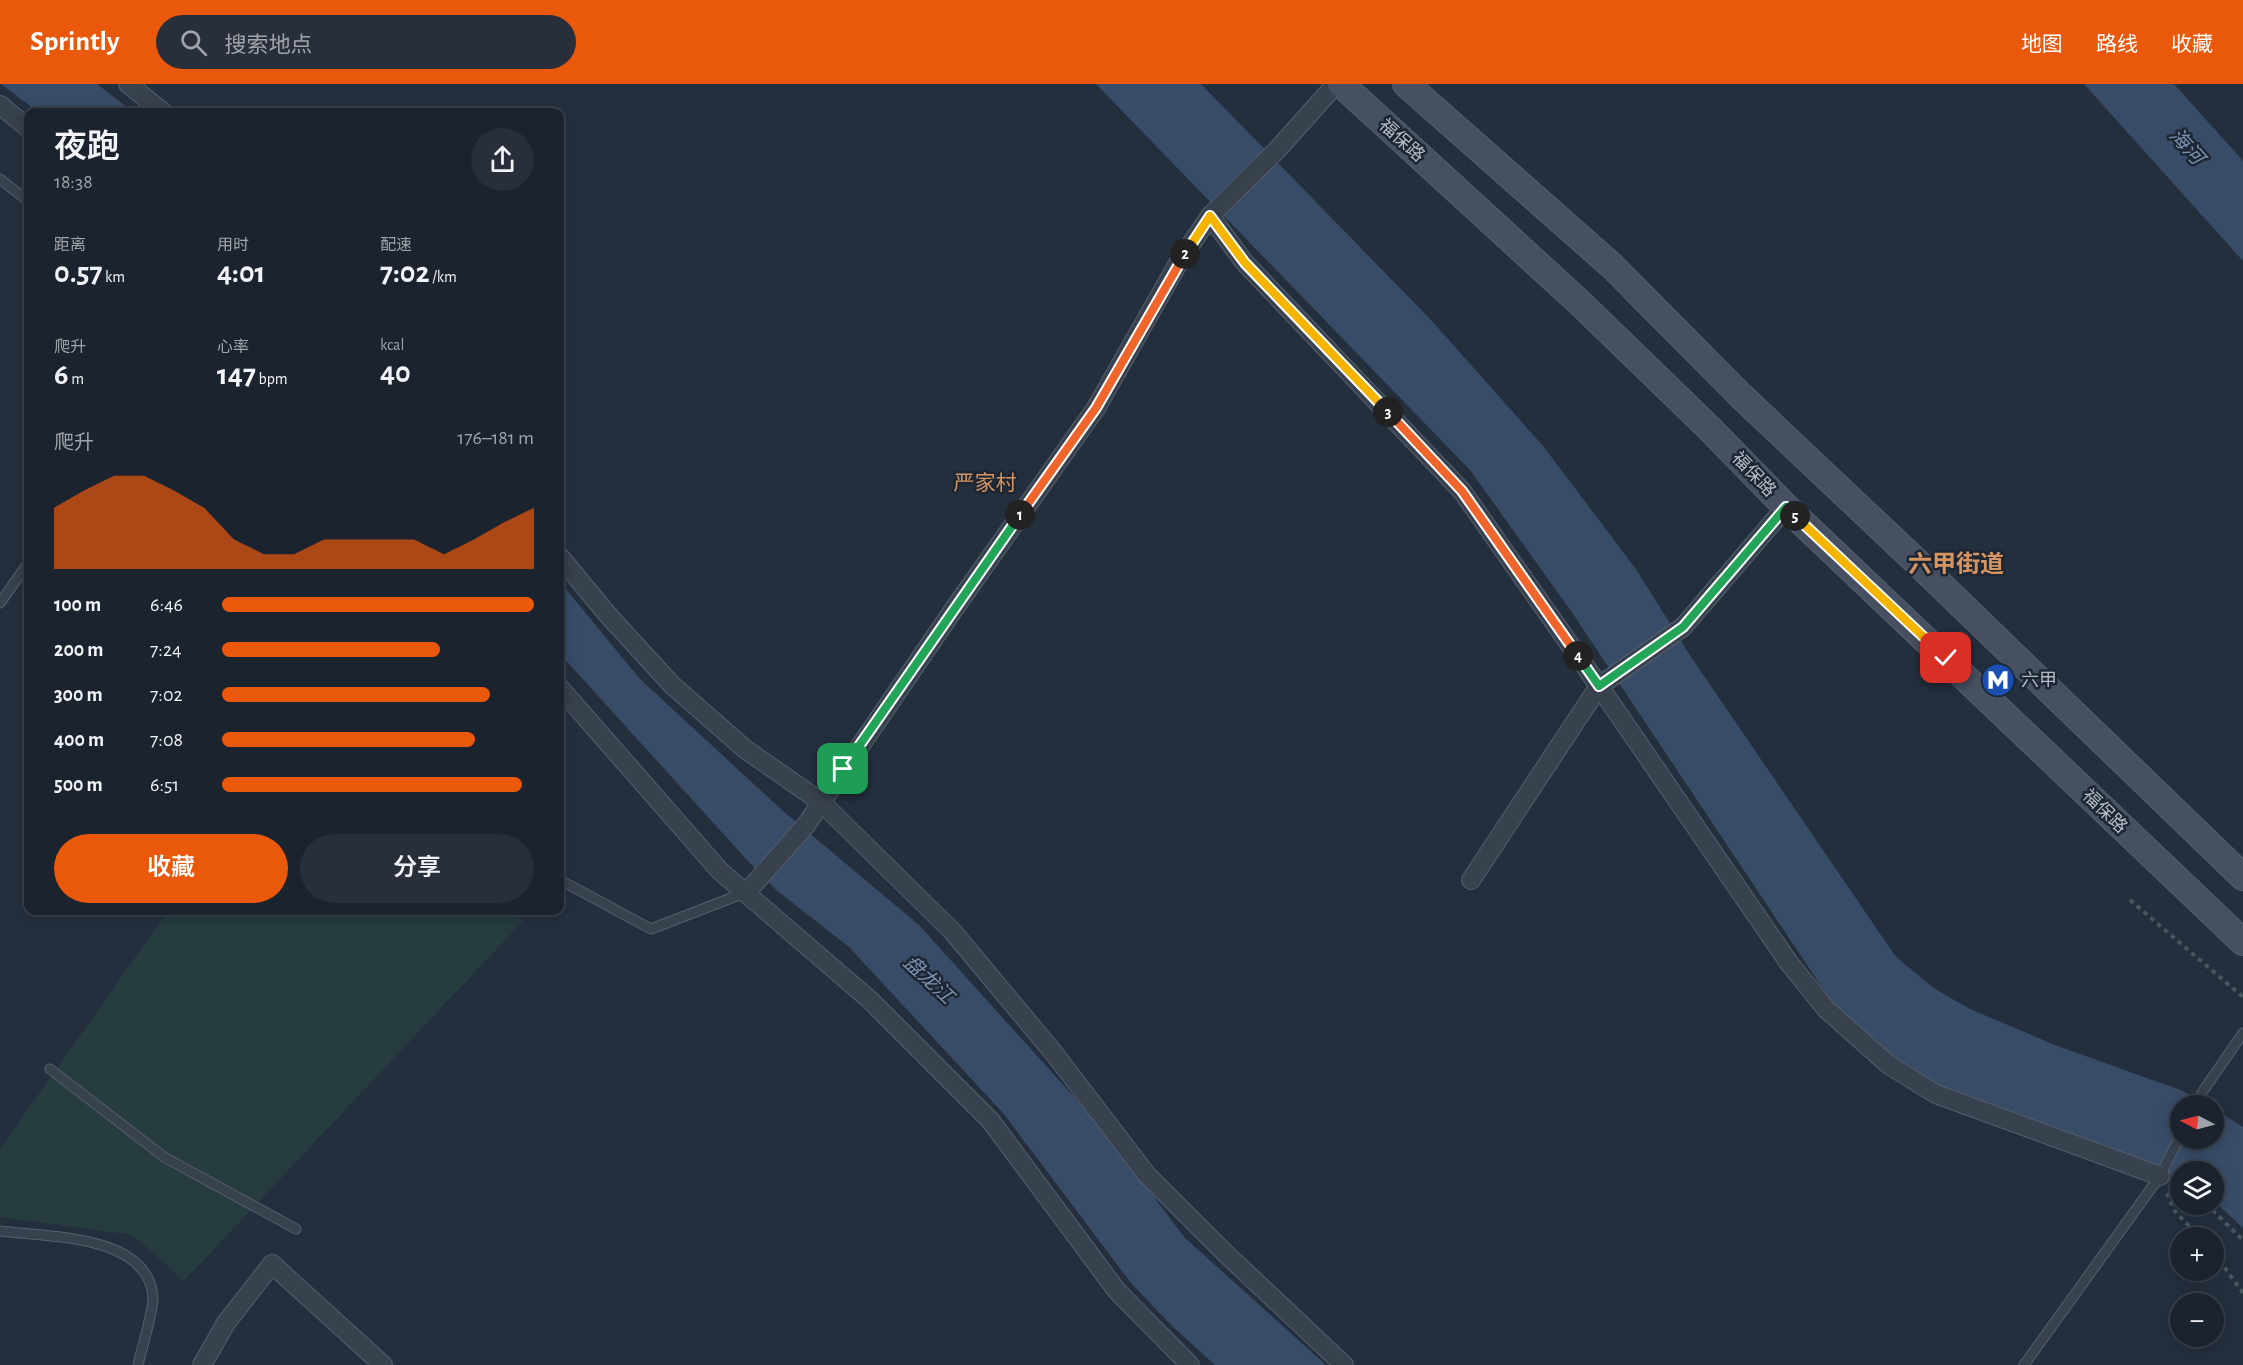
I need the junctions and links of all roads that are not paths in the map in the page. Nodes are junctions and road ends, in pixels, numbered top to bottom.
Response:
1 (128, 84) edge
2 (1336, 84) edge
3 (1341, 84) edge
4 (1406, 84) edge
5 (0, 105) edge
6 (158, 108) edge
7 (24, 125) edge
8 (0, 179) edge
9 (24, 198) edge
10 (1210, 216) junction
11 (1786, 507) junction
12 (564, 562) edge
13 (24, 569) edge
14 (0, 603) edge
15 (1599, 686) junction
16 (564, 693) edge
17 (821, 802) junction
18 (2243, 877) edge
19 (1471, 880) dead end
20 (564, 882) edge
21 (747, 892) junction
22 (2243, 942) edge
23 (2243, 1033) edge
24 (50, 1069) dead end
25 (2201, 1095) edge
26 (2174, 1149) edge
27 (2160, 1176) junction
28 (297, 1229) dead end
29 (0, 1231) edge
30 (138, 1365) edge
31 (202, 1365) edge
32 (383, 1365) edge
33 (1190, 1365) edge
34 (1344, 1365) edge
35 (2024, 1365) edge

1 - 6 street
2 - 10 street
3 - 11 main road, 福保路
4 - 18 main road
5 - 7 street
8 - 9 lane
10 - 15 street
10 - 17 street
11 - 15 street
11 - 22 main road, 福保路
12 - 17 street
13 - 14 lane
15 - 19 street
15 - 27 street
16 - 21 street
17 - 21 street
17 - 34 street
20 - 21 lane
21 - 33 street
23 - 25 lane
24 - 28 lane
26 - 27 lane
27 - 35 lane
29 - 30 lane
31 - 32 street

